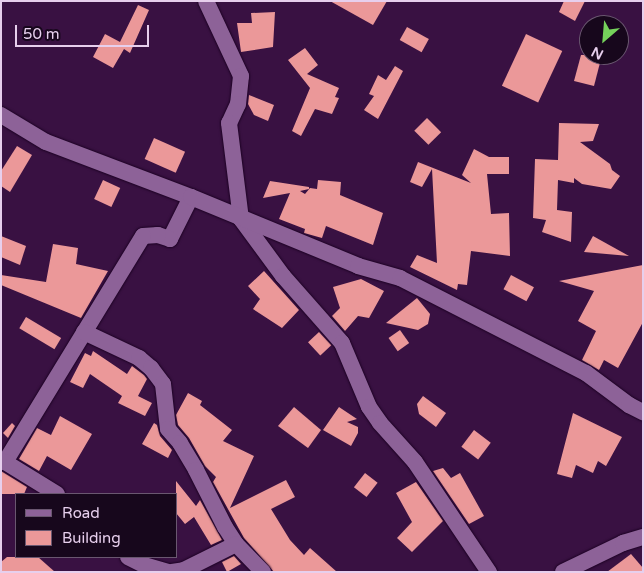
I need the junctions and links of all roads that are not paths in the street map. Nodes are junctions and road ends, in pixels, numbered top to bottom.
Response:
1 (206, 1) edge
2 (1, 115) edge
3 (191, 197) junction
4 (241, 219) junction
5 (84, 332) junction
6 (643, 412) edge
7 (3, 462) edge
8 (55, 493) edge
9 (643, 537) edge
10 (236, 544) junction
11 (130, 558) edge
12 (170, 572) edge
13 (263, 572) edge
14 (489, 572) edge
15 (563, 572) edge

1 - 4 street
2 - 3 street
3 - 4 street
3 - 5 street
4 - 6 street
4 - 14 street
5 - 7 street
5 - 10 street
7 - 8 street
9 - 15 street
10 - 12 street
10 - 13 street
11 - 12 street

